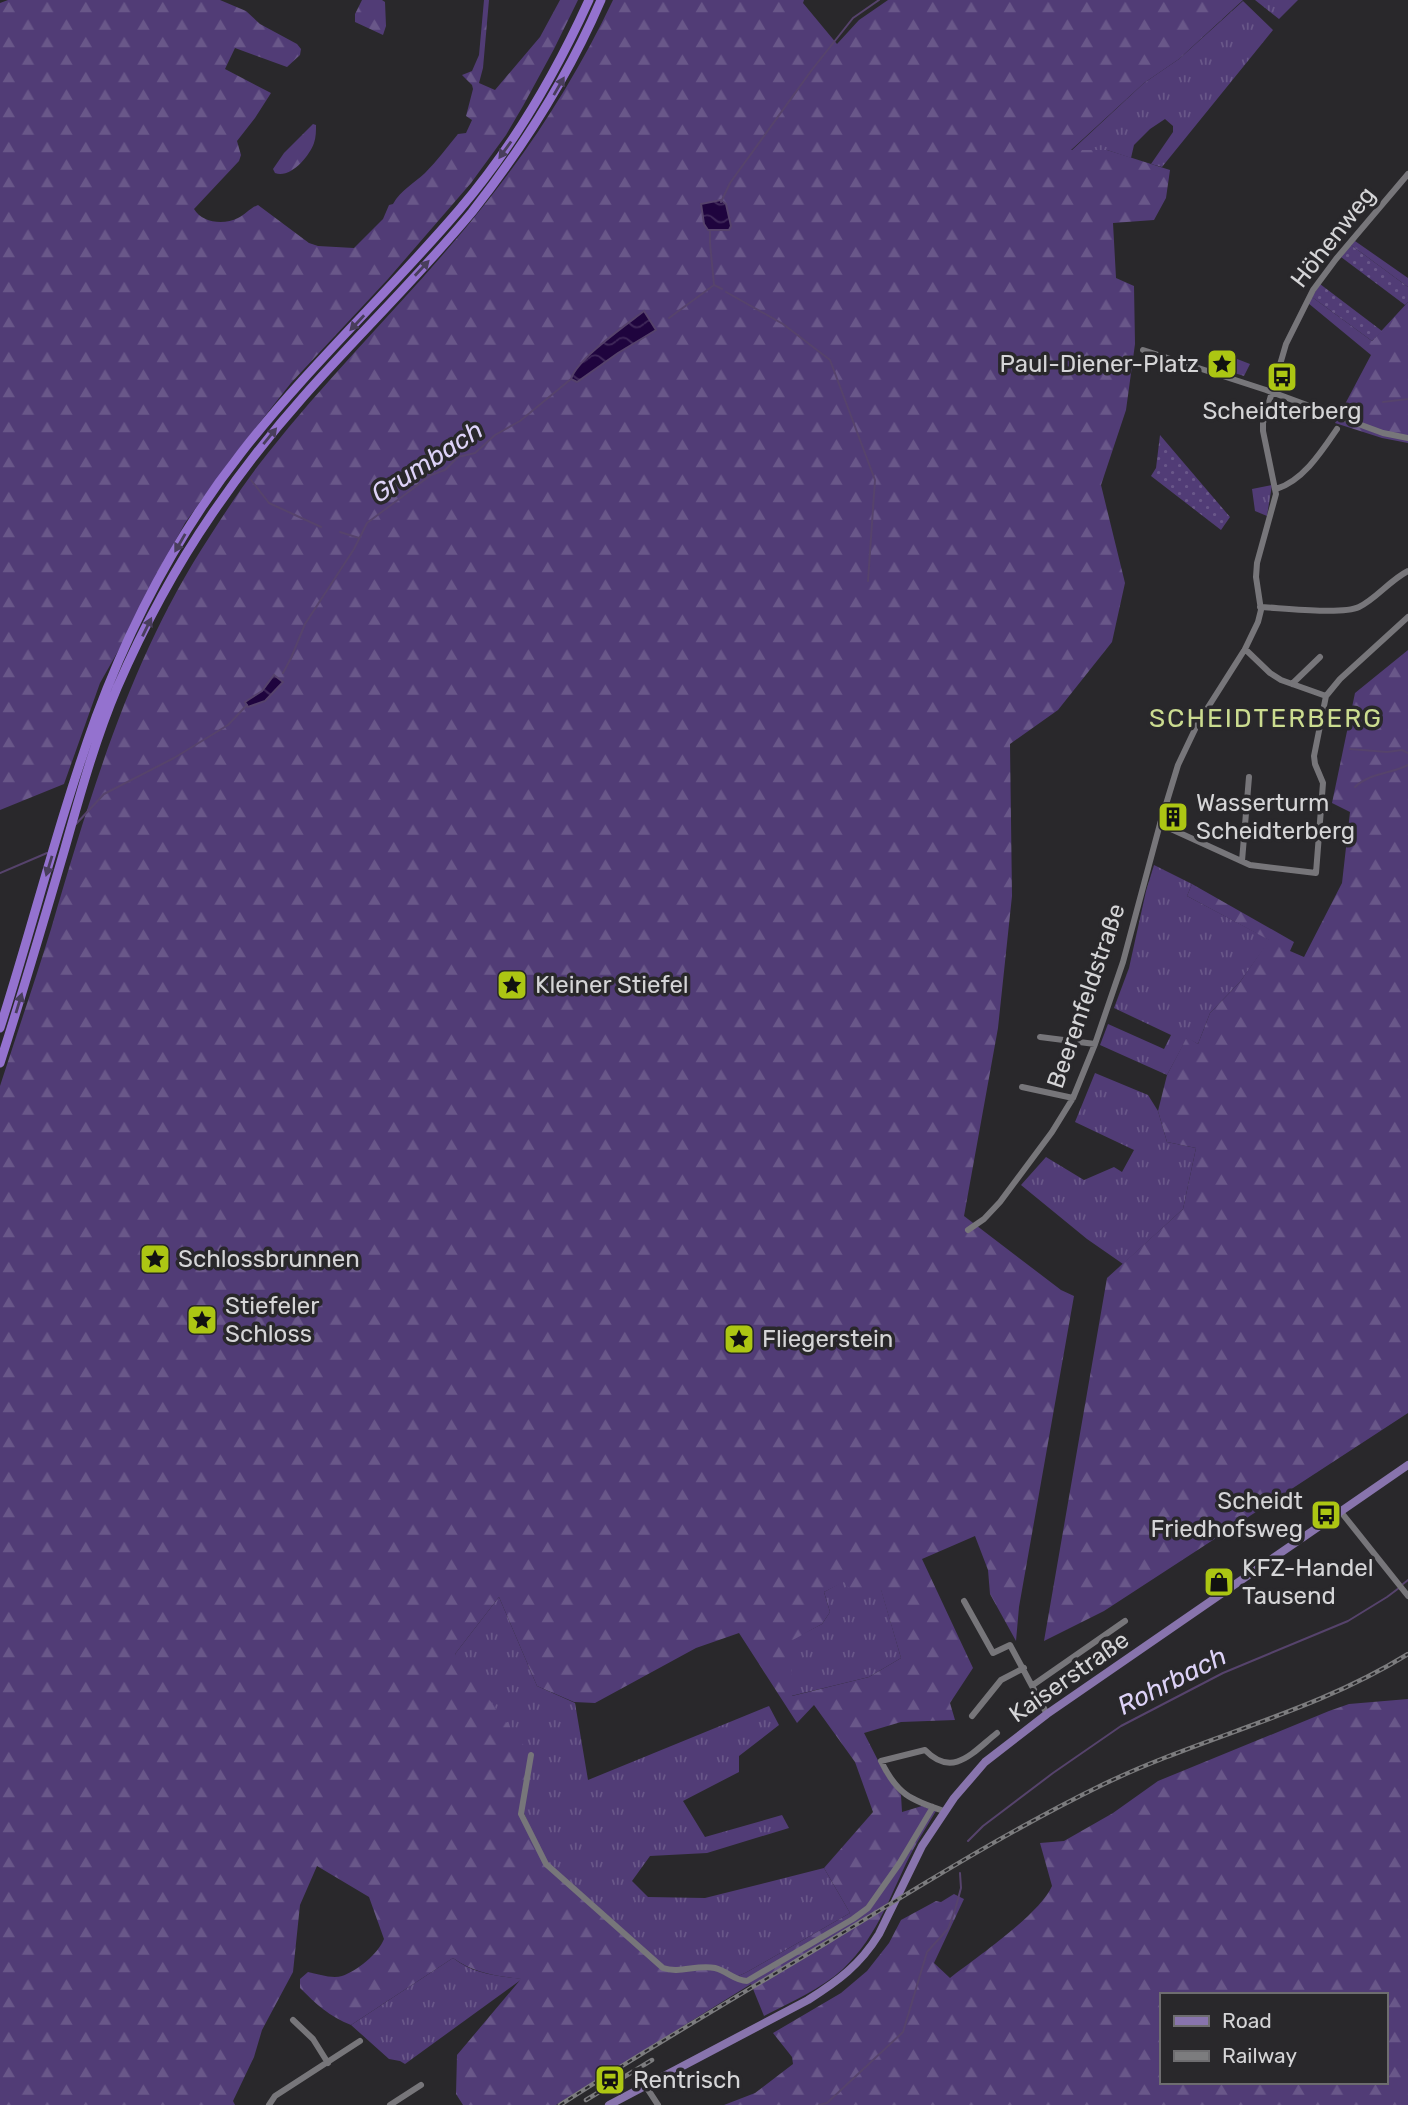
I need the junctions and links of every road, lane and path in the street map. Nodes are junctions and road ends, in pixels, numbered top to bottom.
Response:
1 (589, 0) edge
2 (601, 0) edge
3 (1408, 174) edge
4 (1143, 350) dead end
5 (1272, 390) junction
6 (1337, 429) dead end
7 (1408, 438) edge
8 (1276, 489) junction
9 (1408, 570) edge
10 (1260, 607) junction
11 (1408, 617) edge
12 (1245, 649) junction
13 (1320, 656) dead end
14 (1292, 684) junction
15 (113, 687) junction
16 (1326, 696) junction
17 (1249, 777) dead end
18 (1160, 824) junction
19 (1242, 861) junction
20 (32, 942) junction
21 (0, 1028) edge
22 (1040, 1037) dead end
23 (1095, 1044) junction
24 (0, 1063) edge
25 (1022, 1087) dead end
26 (1073, 1098) junction
27 (968, 1230) dead end
28 (1408, 1465) edge
29 (1341, 1512) junction
30 (1406, 1594) edge
31 (964, 1601) dead end
32 (1125, 1621) dead end
33 (1024, 1668) junction
34 (1032, 1685) junction
35 (1047, 1714) junction
36 (972, 1716) dead end
37 (997, 1733) dead end
38 (531, 1755) dead end
39 (933, 1807) junction
40 (944, 1811) junction
41 (293, 2020) dead end
42 (360, 2041) dead end
43 (328, 2063) junction
44 (421, 2085) dead end
45 (645, 2085) junction
46 (269, 2105) edge
47 (390, 2105) edge
48 (609, 2105) edge
49 (657, 2105) edge

1 -> 15 highway
15 -> 2 highway
3 - 5 street, Höhenweg
4 - 5 street
5 - 7 street
5 - 8 street, Höhenweg
6 - 8 street
8 - 10 street, Höhenweg
9 - 10 street
10 - 12 street, Höhenweg
11 - 16 street
12 - 14 street
12 - 18 street, Höhenweg
13 - 14 street
14 - 16 street
15 - 20 highway
16 - 19 street
17 - 19 street
18 - 19 street
18 - 23 street, Beerenfeldstraße
20 - 21 highway
24 -> 20 highway
22 - 23 street
23 - 26 street, Beerenfeldstraße
25 - 26 street
26 - 27 street, Beerenfeldstraße
28 - 29 main road, Kaiserstraße
29 - 30 street
29 - 35 main road, Kaiserstraße
31 - 33 street
32 - 34 street
33 - 34 street
33 - 36 street
34 - 35 street
35 - 40 main road, Kaiserstraße
37 - 39 street, Kaiserstraße
38 - 39 street
39 - 40 street, Kaiserstraße
40 - 45 main road
41 - 43 street
42 - 43 street
43 - 46 street
44 - 47 street
45 - 48 main road
45 - 49 street

